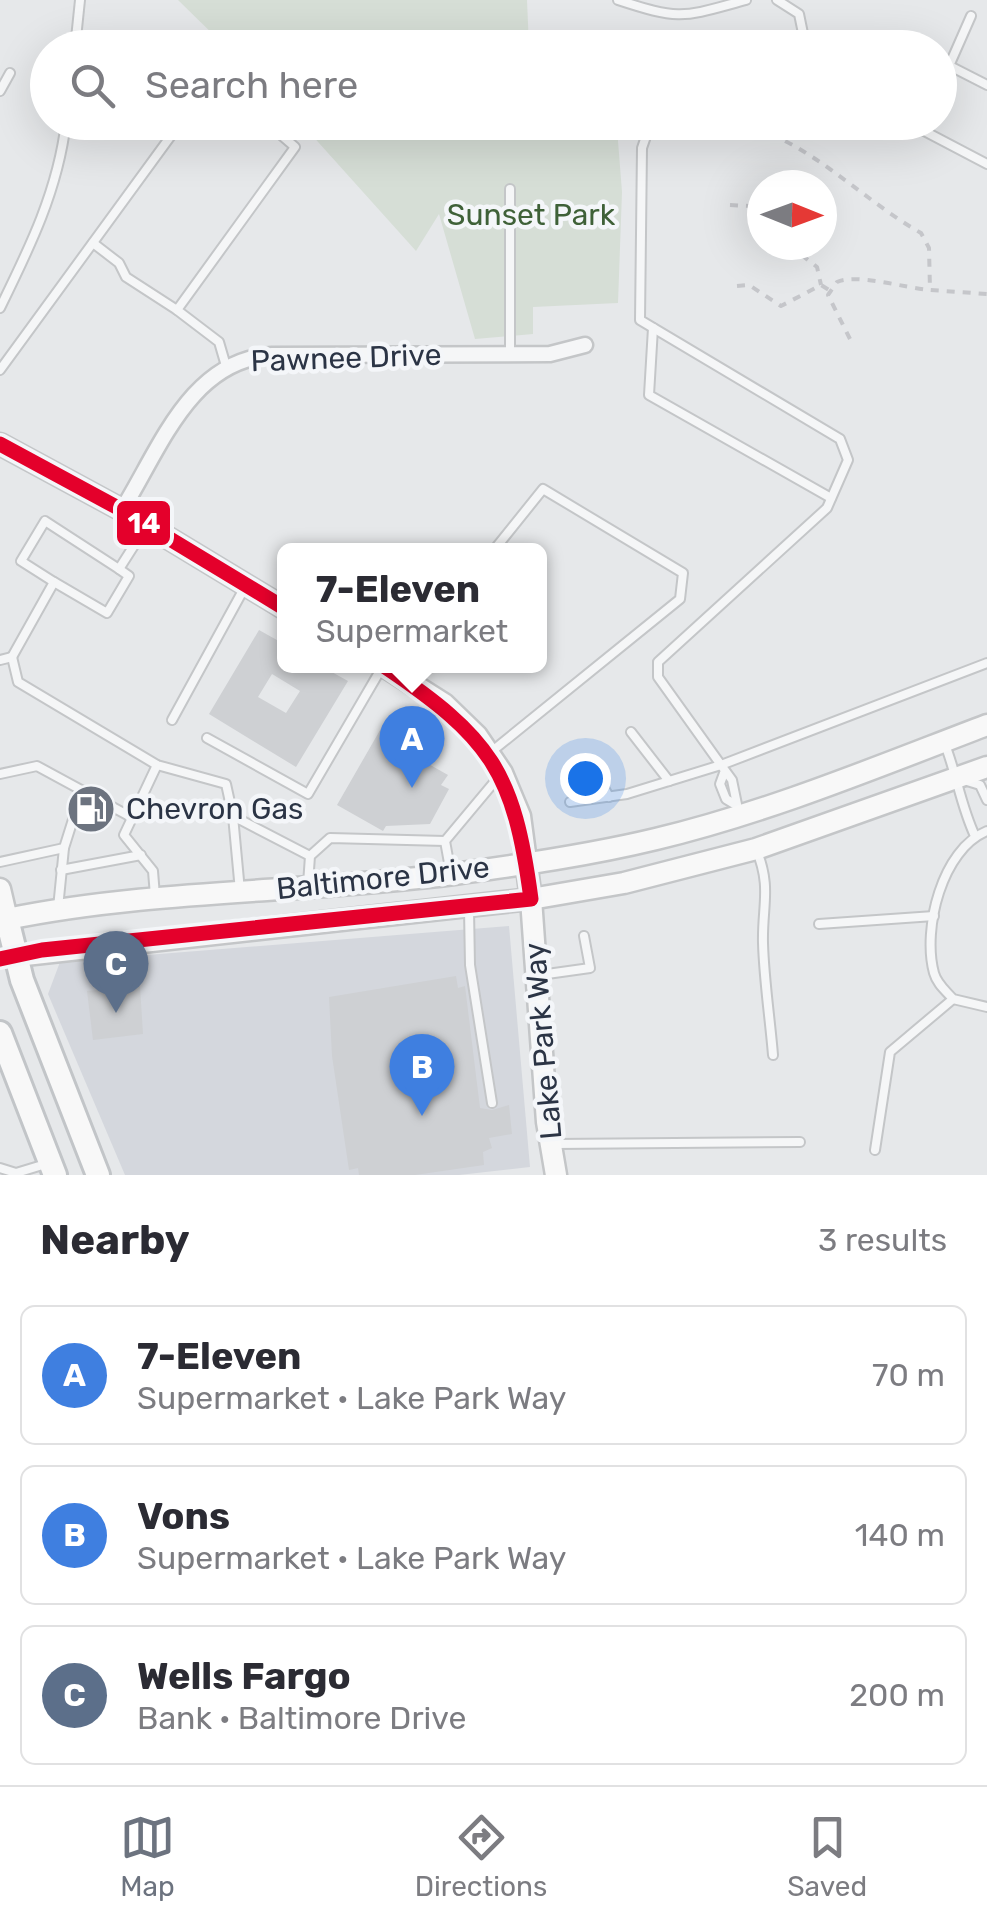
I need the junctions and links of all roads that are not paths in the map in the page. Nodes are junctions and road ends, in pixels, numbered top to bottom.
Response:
1 (80, 0) edge
2 (618, 0) edge
3 (746, 0) edge
4 (777, 0) edge
5 (720, 4) edge
6 (971, 16) dead end
7 (77, 30) edge
8 (802, 30) edge
9 (957, 43) edge
10 (957, 70) edge
11 (10, 73) dead end
12 (987, 85) edge
13 (0, 91) edge
14 (64, 140) edge
15 (169, 140) edge
16 (288, 140) edge
17 (645, 140) edge
18 (941, 140) edge
19 (987, 164) edge
20 (510, 189) dead end
21 (93, 244) junction
22 (0, 308) edge
23 (178, 310) junction
24 (653, 328) junction
25 (585, 345) dead end
26 (510, 353) junction
27 (226, 366) junction
28 (0, 370) edge
29 (1, 448) edge
30 (831, 498) junction
31 (122, 510) junction
32 (147, 526) junction
33 (500, 543) edge
34 (119, 570) junction
35 (54, 582) junction
36 (246, 585) junction
37 (277, 604) edge
38 (12, 657) junction
39 (0, 660) edge
40 (987, 663) edge
41 (387, 673) edge
42 (400, 673) edge
43 (172, 720) dead end
44 (987, 725) edge
45 (631, 732) dead end
46 (207, 738) dead end
47 (944, 742) junction
48 (490, 754) junction
49 (157, 765) junction
50 (592, 765) dead end
51 (987, 768) edge
52 (722, 769) junction
53 (502, 773) junction
54 (0, 774) edge
55 (958, 778) junction
56 (669, 781) junction
57 (82, 791) junction
58 (609, 797) junction
59 (987, 800) edge
60 (570, 802) dead end
61 (738, 810) junction
62 (232, 816) junction
63 (132, 817) junction
64 (987, 831) edge
65 (975, 836) junction
66 (446, 841) junction
67 (64, 848) junction
68 (756, 849) junction
69 (141, 855) junction
70 (310, 856) junction
71 (0, 862) edge
72 (527, 862) junction
73 (60, 870) junction
74 (451, 874) junction
75 (308, 884) junction
76 (0, 889) edge
77 (240, 892) junction
78 (531, 899) junction
79 (156, 900) junction
80 (469, 905) junction
81 (58, 911) junction
82 (934, 916) junction
83 (4, 920) edge
84 (819, 924) dead end
85 (584, 936) dead end
86 (8, 958) edge
87 (536, 976) junction
88 (953, 999) junction
89 (987, 1007) edge
90 (0, 1033) edge
91 (774, 1055) dead end
92 (7, 1072) edge
93 (492, 1103) dead end
94 (800, 1142) dead end
95 (551, 1144) junction
96 (874, 1150) dead end
97 (0, 1168) edge
98 (52, 1169) edge
99 (98, 1175) edge
100 (556, 1175) edge

1 - 7 lane
2 - 5 lane
3 - 5 lane
4 - 8 lane
6 - 9 lane
10 - 12 lane
11 - 13 lane
14 - 22 lane
15 - 21 lane
16 - 23 lane
17 - 24 lane
18 - 19 lane
20 - 26 lane
21 - 23 lane
21 - 28 lane
23 - 27 lane
24 - 30 lane
24 - 30 lane
25 - 26 street, Pawnee Drive
26 - 27 street, Pawnee Drive
27 - 31 street, Pawnee Drive
29 - 31 main road
30 - 52 lane
31 - 32 main road
32 - 34 lane
32 - 36 main road
33 - 48 lane
34 - 35 lane
34 - 35 lane
35 - 38 lane
36 - 37 main road
36 - 43 lane
38 - 39 lane
38 - 49 lane
40 - 52 lane
41 - 46 lane
42 - 48 main road, Lake Park Way
44 - 47 main road, Baltimore Drive
45 - 56 lane
47 - 55 lane
47 - 61 main road, Baltimore Drive
48 - 53 main road, Lake Park Way
49 - 62 lane
49 - 63 lane
50 - 58 lane
51 - 55 main road, Baltimore Drive
52 - 56 lane
52 - 61 lane
53 - 66 lane
53 - 72 main road, Lake Park Way
54 - 57 lane
55 - 59 lane
55 - 65 lane
55 - 68 main road, Baltimore Drive
56 - 58 lane
57 - 63 lane
57 - 67 lane
58 - 60 lane
61 - 68 main road
61 - 72 main road, Baltimore Drive
62 - 70 lane
62 - 77 lane
63 - 69 lane
64 - 65 lane
65 - 82 lane
66 - 70 lane
66 - 74 lane
67 - 71 lane
67 - 73 lane
68 - 78 main road, Baltimore Drive
68 - 91 lane
69 - 73 lane
69 - 79 lane
70 - 75 lane
72 - 74 main road, Baltimore Drive
72 - 78 main road, Lake Park Way
73 - 81 lane
74 - 75 main road, Baltimore Drive
75 - 77 main road, Baltimore Drive
76 - 83 main road
77 - 79 main road, Baltimore Drive
78 - 80 main road, Baltimore Drive
78 - 87 main road, Lake Park Way
79 - 81 main road, Baltimore Drive
80 - 86 main road, Baltimore Drive
80 - 93 lane
81 - 83 main road, Baltimore Drive
82 - 84 lane
82 - 88 lane
83 - 86 main road
85 - 87 lane
86 - 99 main road
87 - 95 main road, Lake Park Way
88 - 89 lane
88 - 96 lane
90 - 92 main road
92 - 98 main road
94 - 95 lane
95 - 100 main road, Lake Park Way
97 - 98 lane

